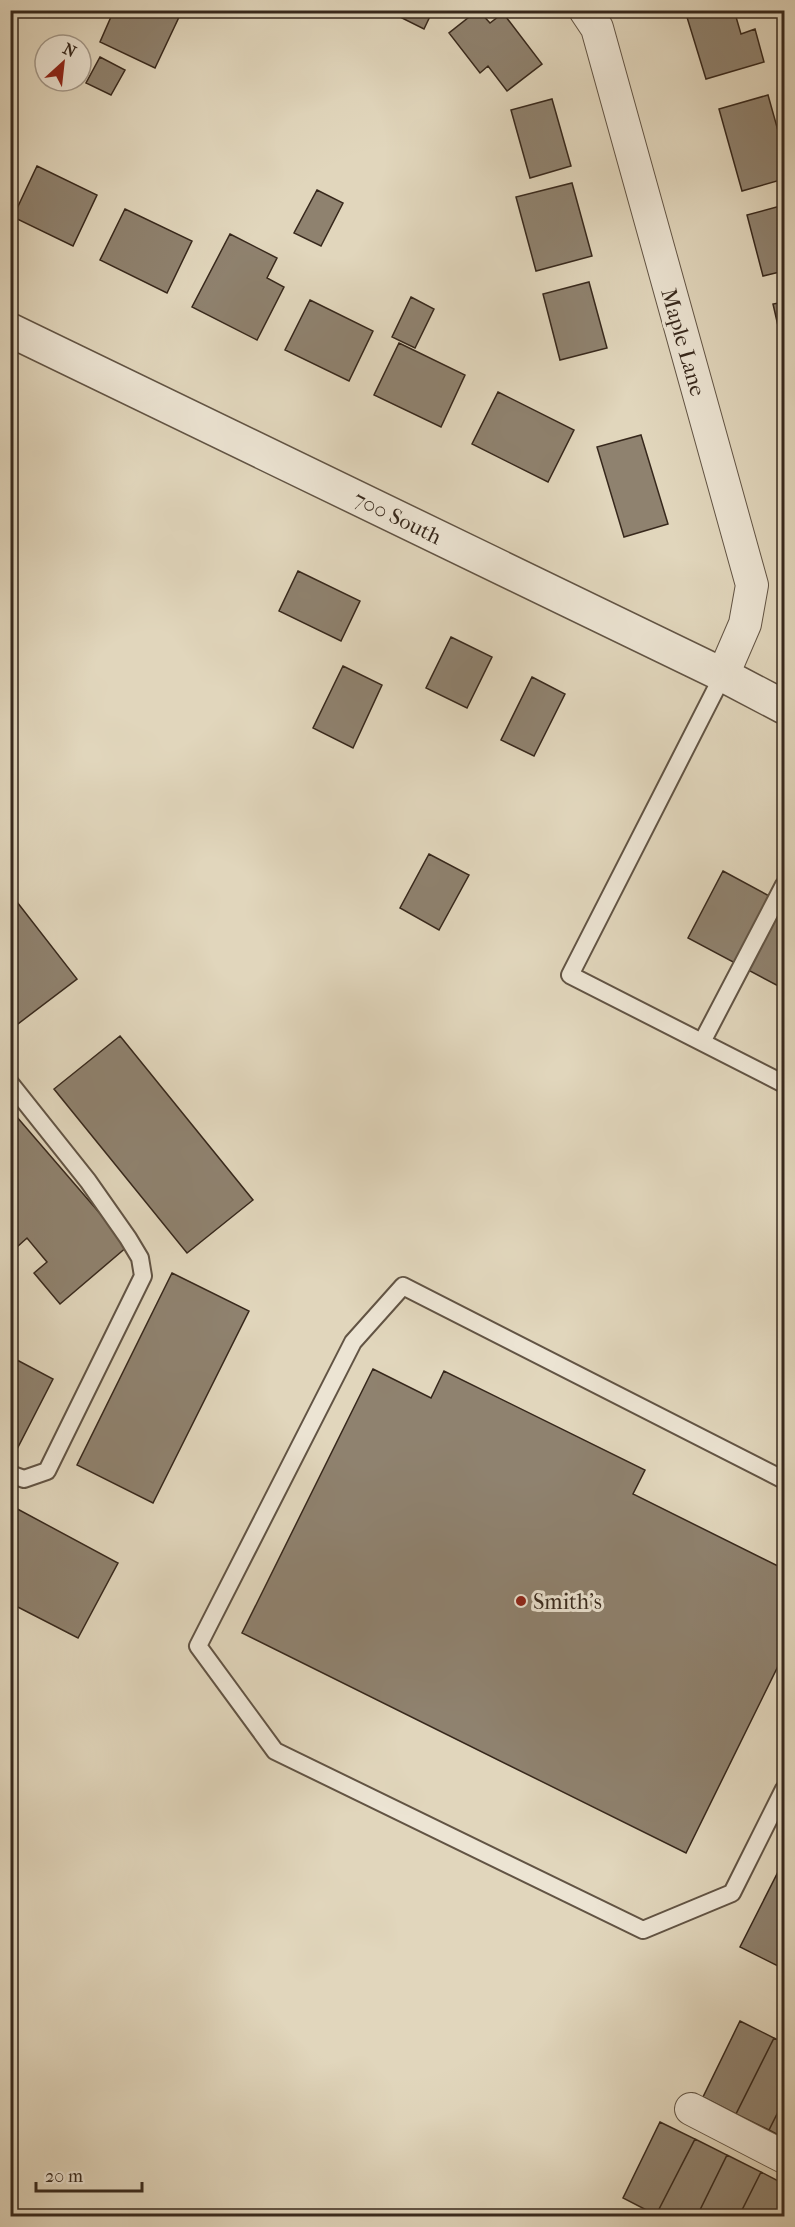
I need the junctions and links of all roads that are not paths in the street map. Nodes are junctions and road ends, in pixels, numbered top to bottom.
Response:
1 (585, 10) edge
2 (10, 330) edge
3 (723, 675) junction
4 (784, 707) edge
5 (784, 885) edge
6 (702, 1042) junction
7 (10, 1083) edge
8 (784, 1084) edge
9 (10, 1474) edge
10 (784, 1480) edge
11 (784, 1789) edge
12 (691, 2109) dead end
13 (784, 2157) edge

1 - 3 street, Maple Lane
2 - 3 street, 700 South
3 - 4 street, 700 South
3 - 6 lane
5 - 6 lane
6 - 8 lane
7 - 9 lane
10 - 11 lane
12 - 13 street

